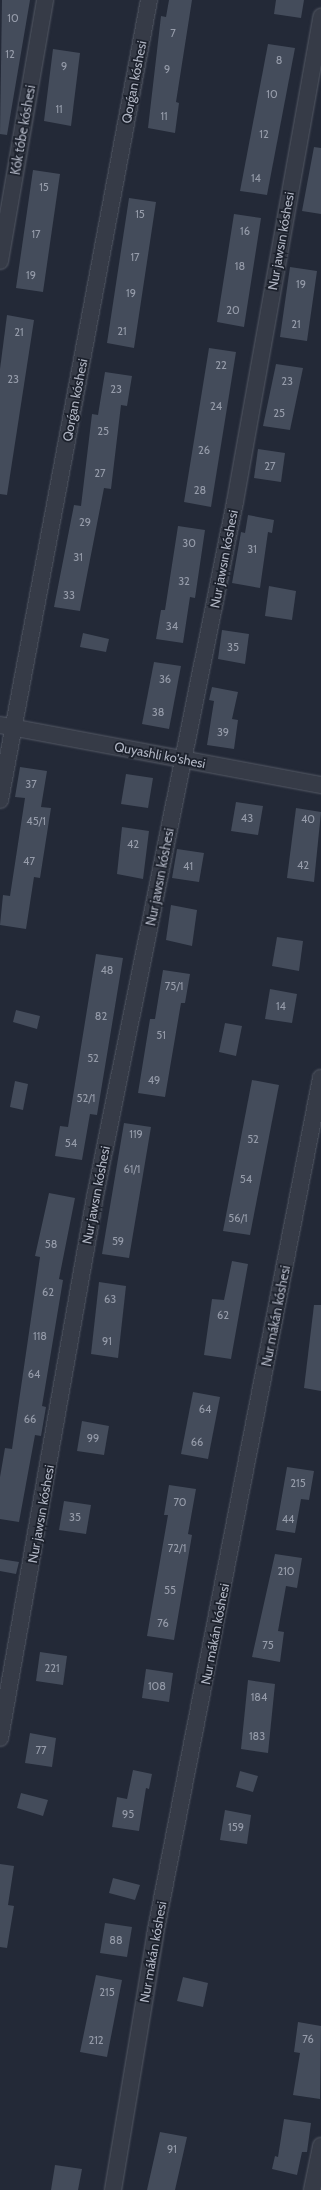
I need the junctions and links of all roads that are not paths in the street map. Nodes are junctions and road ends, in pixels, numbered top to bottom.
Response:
1 (45, 0) edge
2 (150, 0) edge
3 (321, 17) edge
4 (0, 261) edge
5 (7, 726) edge
6 (184, 760) junction
7 (321, 785) edge
8 (0, 800) edge
9 (321, 1078) edge
10 (0, 1738) edge
11 (321, 2146) edge
12 (113, 2190) edge
13 (312, 2190) edge

1 - 4 street, Kók tóbe kóshesi
2 - 5 street, Qorǵan kóshesi
3 - 6 street, Nur jawsın kóshesi
5 - 6 street, Quyashli ko'shesi
5 - 8 street, Qorǵan kóshesi
6 - 7 street, Quyashli ko'shesi
6 - 10 street, Nur jawsın kóshesi
9 - 12 street, Nur mákán kóshesi
11 - 13 street

